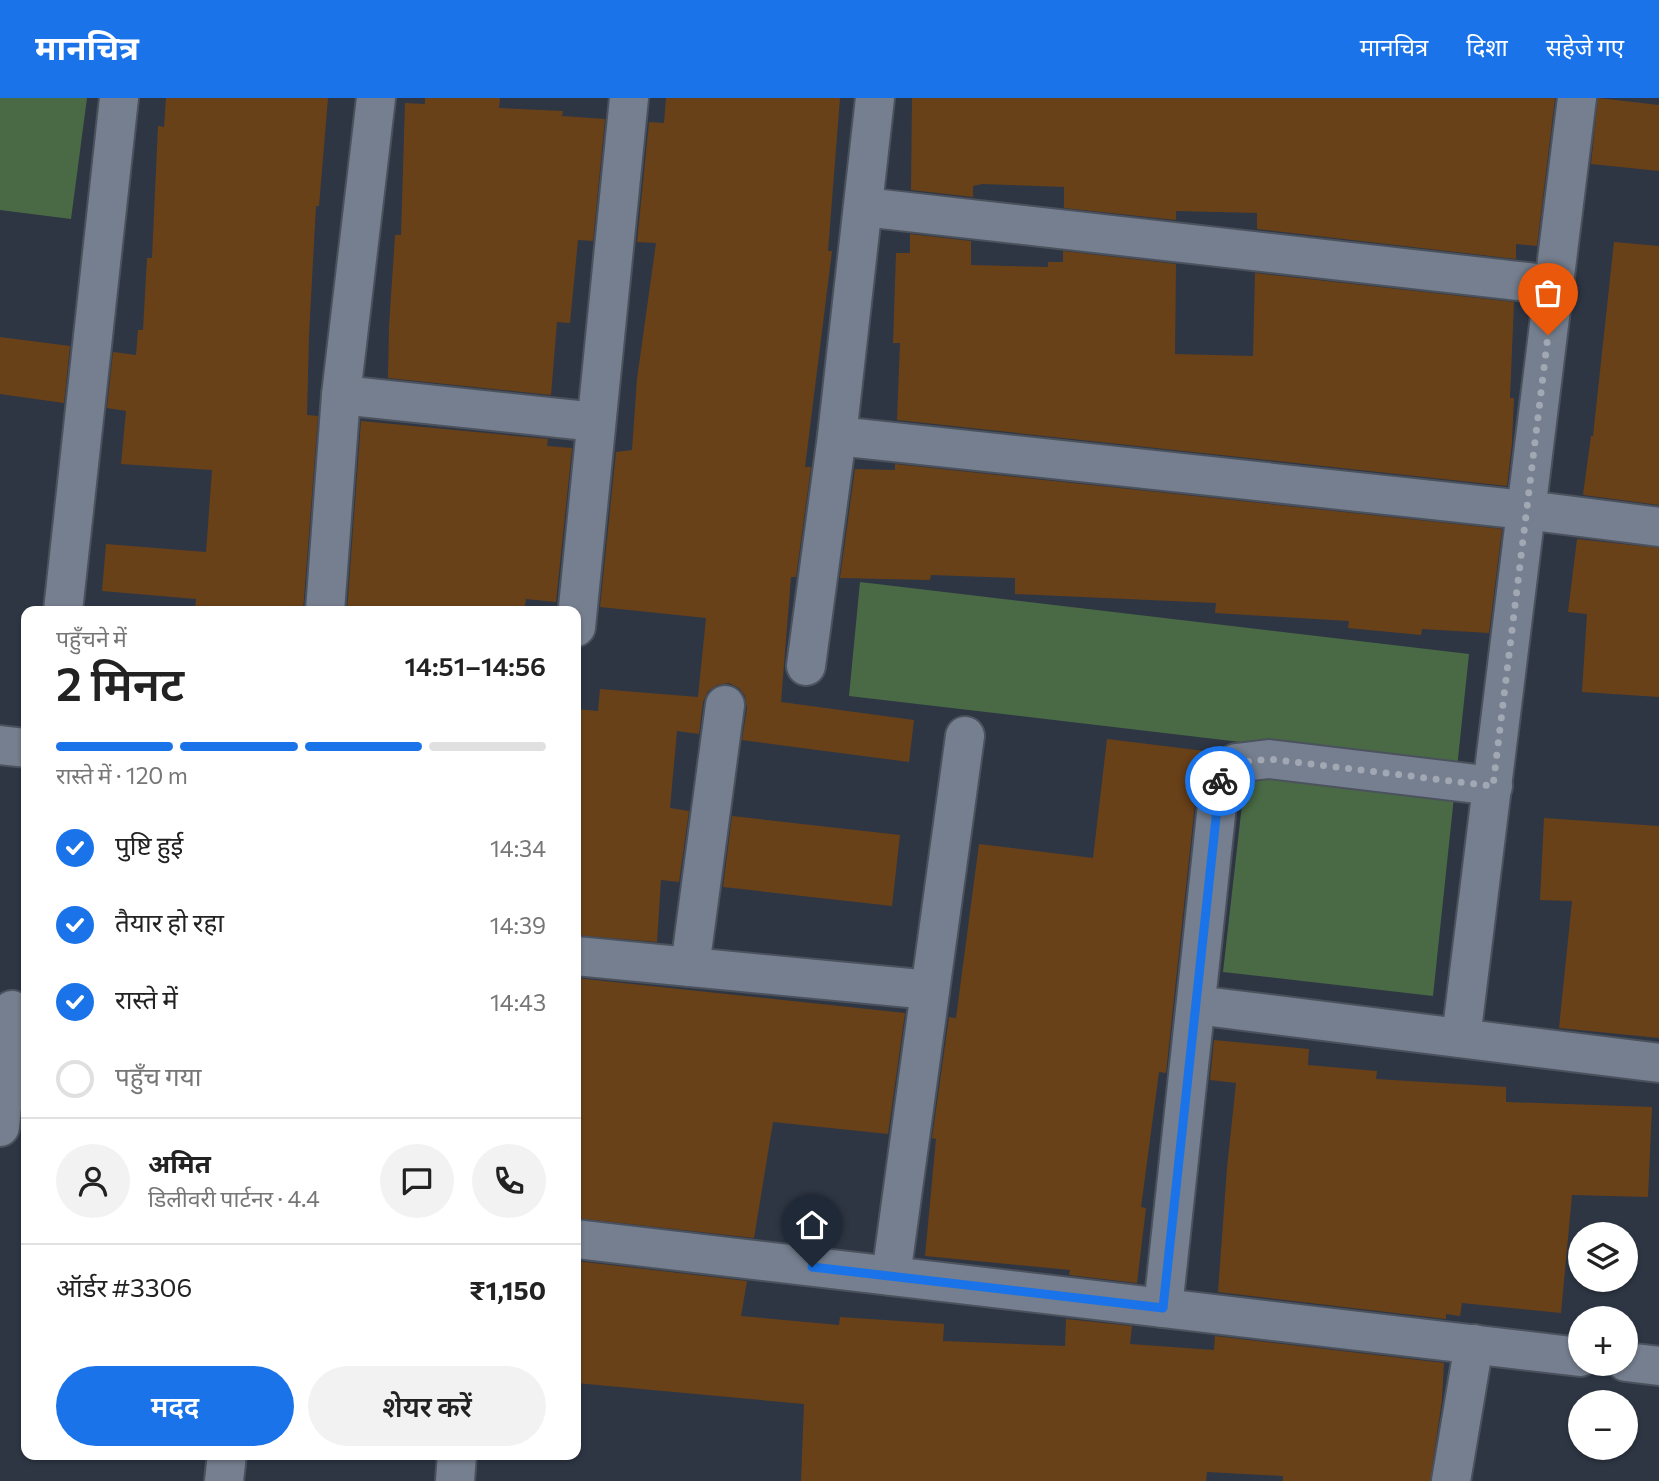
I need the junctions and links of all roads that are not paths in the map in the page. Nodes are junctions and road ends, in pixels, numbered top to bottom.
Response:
1 (119, 98) edge
2 (376, 98) edge
3 (629, 98) edge
4 (875, 98) edge
5 (1577, 98) edge
6 (864, 207) junction
7 (1554, 285) junction
8 (341, 395) junction
9 (596, 422) junction
10 (836, 436) junction
11 (1526, 510) junction
12 (1659, 527) edge
13 (64, 606) edge
14 (325, 606) edge
15 (578, 606) edge
16 (806, 666) dead end
17 (724, 705) dead end
18 (965, 736) dead end
19 (0, 745) edge
20 (21, 747) edge
21 (1493, 786) junction
22 (581, 956) edge
23 (690, 967) junction
24 (930, 990) junction
25 (1196, 1005) junction
26 (13, 1010) edge
27 (1461, 1038) junction
28 (1659, 1063) edge
29 (0, 1128) edge
30 (581, 1240) edge
31 (891, 1276) junction
32 (1163, 1308) junction
33 (1474, 1345) junction
34 (1568, 1356) edge
35 (1638, 1363) edge
36 (1659, 1366) edge
37 (226, 1460) edge
38 (457, 1460) edge
39 (224, 1481) edge
40 (455, 1481) edge
41 (1451, 1481) edge

1 - 13 street
2 - 8 street
3 - 9 street
4 - 6 street
5 - 7 street
6 - 7 street
6 - 10 street
7 - 11 street
8 - 9 street
8 - 14 street
9 - 15 street
10 - 11 street
10 - 16 street
11 - 12 street
11 - 21 street
17 - 23 street
18 - 24 street
19 - 20 street
21 - 25 street
21 - 27 street
22 - 23 street
23 - 24 street
24 - 31 street
25 - 27 street
25 - 32 street
26 - 29 street
27 - 28 street
30 - 31 street
31 - 32 street
32 - 33 street
33 - 34 street
33 - 41 street
35 - 36 street
37 - 39 street
38 - 40 street

